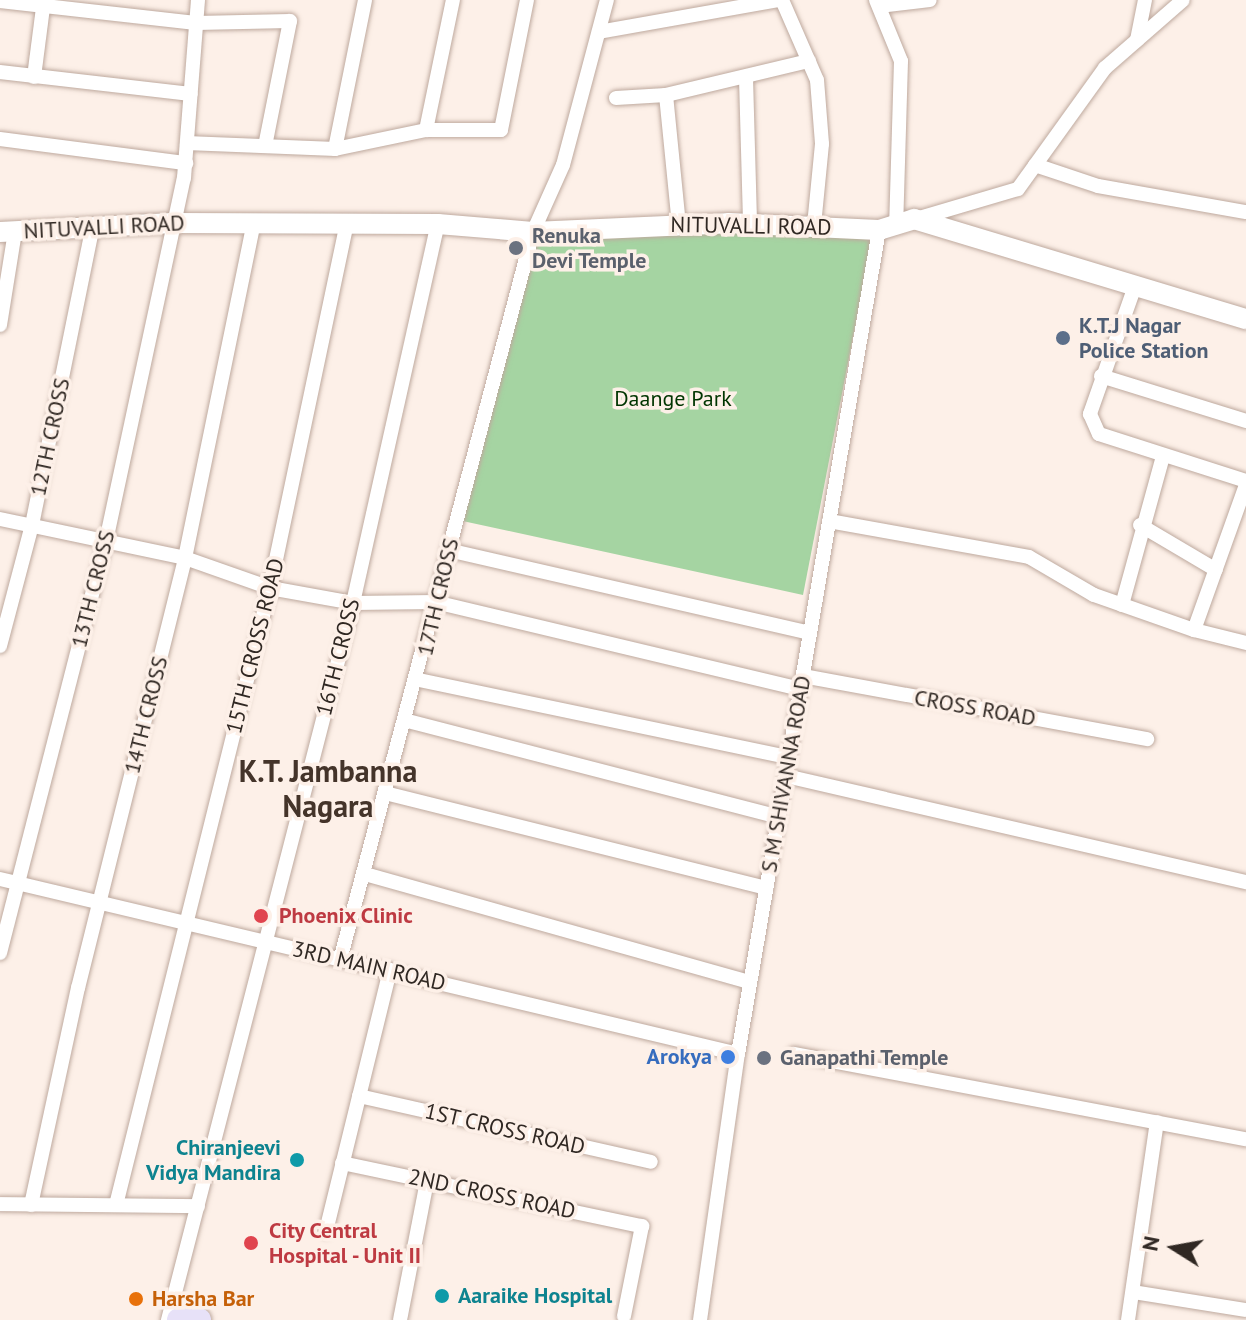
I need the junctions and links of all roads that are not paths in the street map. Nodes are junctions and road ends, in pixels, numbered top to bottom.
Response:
1 (198, 0) edge
2 (365, 0) edge
3 (453, 0) edge
4 (527, 0) edge
5 (607, 0) edge
6 (780, 0) edge
7 (930, 0) edge
8 (1145, 0) edge
9 (1183, 0) edge
10 (0, 1) edge
11 (43, 3) edge
12 (878, 3) edge
13 (196, 23) junction
14 (599, 32) junction
15 (1136, 41) junction
16 (809, 61) junction
17 (0, 72) edge
18 (34, 77) junction
19 (746, 78) junction
20 (191, 94) junction
21 (666, 95) junction
22 (616, 98) dead end
23 (426, 130) junction
24 (0, 139) edge
25 (187, 143) junction
26 (265, 146) junction
27 (335, 149) junction
28 (186, 163) junction
29 (1035, 165) junction
30 (1246, 212) edge
31 (173, 223) junction
32 (254, 223) junction
33 (347, 224) junction
34 (438, 224) junction
35 (750, 224) junction
36 (679, 225) junction
37 (897, 225) junction
38 (93, 226) junction
39 (814, 226) junction
40 (8, 231) edge
41 (533, 232) junction
42 (1135, 286) junction
43 (1246, 319) edge
44 (0, 325) edge
45 (1101, 376) junction
46 (1246, 421) edge
47 (1163, 456) junction
48 (1246, 483) edge
49 (0, 519) edge
50 (829, 521) junction
51 (32, 525) junction
52 (1140, 525) junction
53 (106, 541) junction
54 (448, 550) junction
55 (185, 558) junction
56 (1216, 570) junction
57 (270, 588) junction
58 (435, 602) junction
59 (353, 603) junction
60 (1122, 605) junction
61 (1194, 630) junction
62 (810, 633) junction
63 (1246, 643) edge
64 (0, 646) edge
65 (419, 680) junction
66 (802, 683) junction
67 (404, 720) junction
68 (1147, 739) dead end
69 (789, 757) junction
70 (786, 776) junction
71 (385, 793) junction
72 (779, 817) junction
73 (365, 874) junction
74 (0, 879) edge
75 (1246, 882) edge
76 (18, 883) junction
77 (766, 888) junction
78 (100, 901) junction
79 (189, 925) junction
80 (269, 943) junction
81 (0, 953) edge
82 (340, 960) junction
83 (390, 970) junction
84 (750, 982) junction
85 (738, 1054) junction
86 (794, 1054) dead end
87 (359, 1096) junction
88 (1157, 1122) junction
89 (1246, 1139) edge
90 (651, 1162) dead end
91 (342, 1163) junction
92 (427, 1181) junction
93 (0, 1204) edge
94 (31, 1205) junction
95 (116, 1205) junction
96 (198, 1206) junction
97 (326, 1231) dead end
98 (1133, 1292) junction
99 (1246, 1310) edge
100 (624, 1316) dead end
101 (168, 1320) edge
102 (179, 1320) edge
103 (199, 1320) edge
104 (400, 1320) edge
105 (700, 1320) edge
106 (1128, 1320) edge

1 - 13 street, 13TH CROSS
2 - 27 street
3 - 23 street
4 - 23 street
5 - 14 street, 17TH CROSS
6 - 14 street
6 - 16 street
7 - 12 street
8 - 15 street
9 - 15 street
10 - 11 street
11 - 13 street
11 - 18 street
12 - 37 street, S M SHIVANNA ROAD
13 - 20 street, 13TH CROSS
13 - 26 street
14 - 41 street, 17TH CROSS
15 - 29 street
16 - 19 street
16 - 39 street
17 - 18 street
18 - 20 street
19 - 21 street
19 - 35 street
20 - 25 street, 13TH CROSS
21 - 22 street
21 - 36 street
23 - 27 street
24 - 28 street
25 - 26 street
25 - 28 street, 13TH CROSS
26 - 27 street
28 - 31 street, 13TH CROSS
29 - 30 street
29 - 37 street
31 - 32 street, NITUVALLI ROAD
31 - 38 street, NITUVALLI ROAD
31 - 53 street, 13TH CROSS
32 - 33 street, NITUVALLI ROAD
32 - 55 street, 14TH CROSS
33 - 34 street, NITUVALLI ROAD
33 - 57 street, 15TH CROSS ROAD
34 - 41 street, NITUVALLI ROAD
34 - 59 street, 16TH CROSS
35 - 36 street, NITUVALLI ROAD
35 - 39 street, NITUVALLI ROAD
36 - 41 street, NITUVALLI ROAD
37 - 39 street, NITUVALLI ROAD
37 - 42 street, NITUVALLI ROAD
37 - 50 street, S M SHIVANNA ROAD
38 - 40 street, NITUVALLI ROAD
38 - 51 street, 12TH CROSS
40 - 44 street
41 - 54 street, 17TH CROSS
42 - 43 street, NITUVALLI ROAD
42 - 45 street
45 - 46 street
45 - 47 street
47 - 48 street
47 - 52 street
48 - 56 street
49 - 51 street, CROSS ROAD
50 - 60 street
50 - 62 street, S M SHIVANNA ROAD
51 - 53 street, CROSS ROAD
51 - 64 street, 12TH CROSS
52 - 56 street
52 - 60 street
53 - 55 street, CROSS ROAD
53 - 76 street, 13TH CROSS
54 - 58 street, 17TH CROSS
54 - 62 street
55 - 57 street, CROSS ROAD
55 - 78 street, 14TH CROSS
56 - 61 street
57 - 59 street, CROSS ROAD
57 - 79 street, 15TH CROSS ROAD
58 - 59 street, CROSS ROAD
58 - 65 street, 17TH CROSS
58 - 66 street, CROSS ROAD
59 - 80 street, 16TH CROSS
60 - 61 street
61 - 63 street
62 - 66 street, S M SHIVANNA ROAD
65 - 67 street, 17TH CROSS
65 - 69 street
66 - 68 street, CROSS ROAD
66 - 69 street, S M SHIVANNA ROAD
67 - 71 street, 17TH CROSS
67 - 72 street
69 - 70 street, S M SHIVANNA ROAD
70 - 72 street, S M SHIVANNA ROAD
70 - 75 street
71 - 73 street, 17TH CROSS
71 - 77 street
72 - 77 street, S M SHIVANNA ROAD
73 - 82 street, 17TH CROSS
73 - 84 street
74 - 76 street, 3RD MAIN ROAD
76 - 78 street, 3RD MAIN ROAD
76 - 81 street, 13TH CROSS
77 - 84 street, S M SHIVANNA ROAD
78 - 79 street, 3RD MAIN ROAD
78 - 94 street, 14TH CROSS
79 - 80 street, 3RD MAIN ROAD
79 - 95 street, 15TH CROSS ROAD
80 - 82 street, 3RD MAIN ROAD
80 - 96 street, 16TH CROSS
82 - 83 street, 3RD MAIN ROAD
83 - 85 street, 3RD MAIN ROAD
83 - 87 street
84 - 85 street, S M SHIVANNA ROAD
85 - 105 street, S M SHIVANNA ROAD
86 - 88 street
87 - 90 street, 1ST CROSS ROAD
87 - 91 street
88 - 89 street
88 - 98 street
91 - 92 street, 2ND CROSS ROAD
91 - 97 street
92 - 100 street, 2ND CROSS ROAD
92 - 104 street
93 - 94 street
94 - 95 street
95 - 96 street
96 - 101 street, 16TH CROSS
98 - 99 street
98 - 106 street
102 - 103 main road

